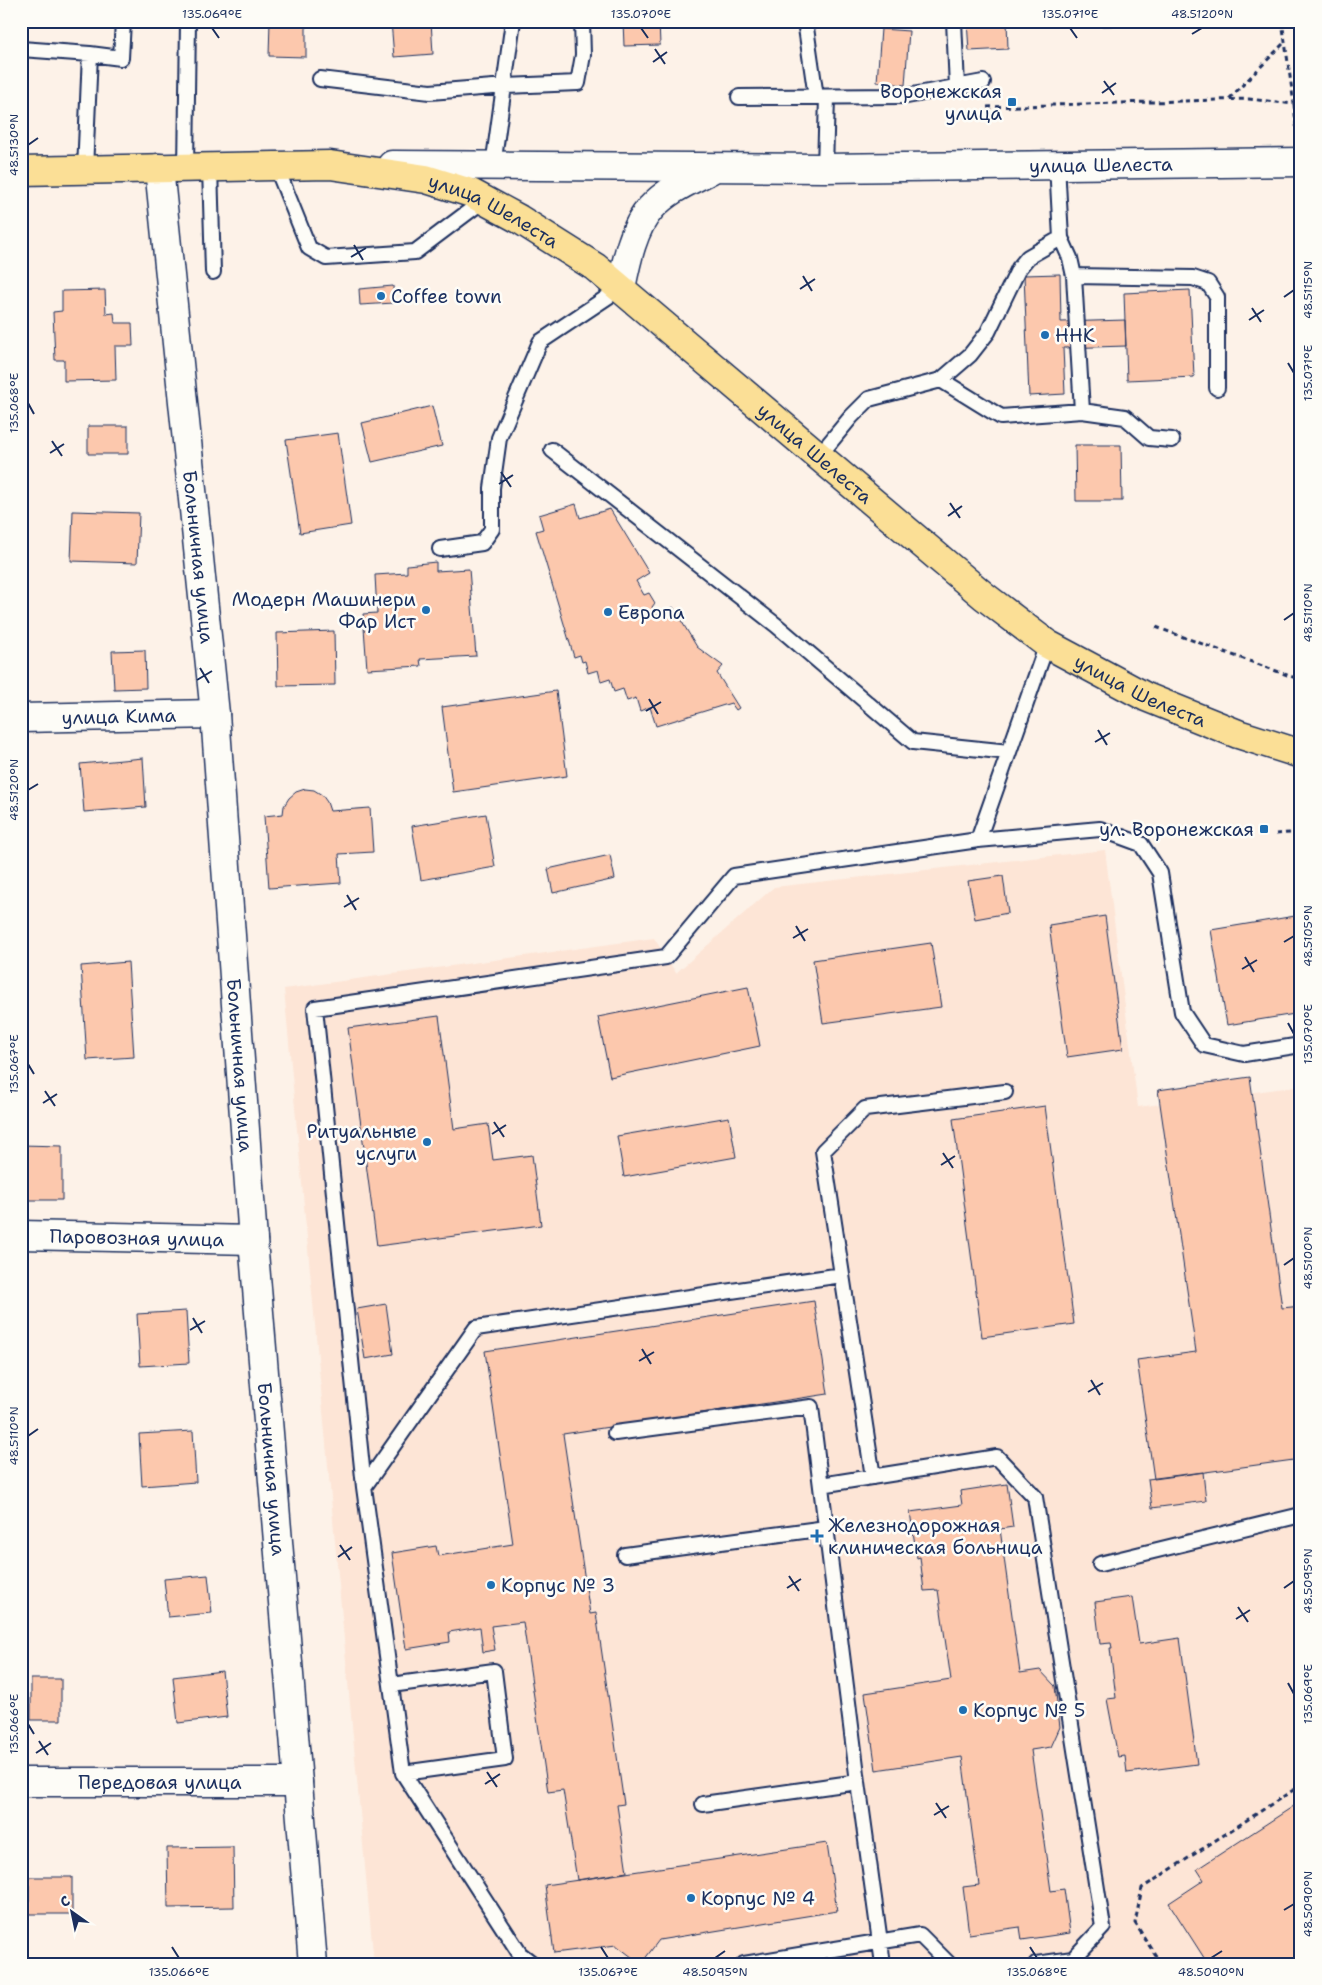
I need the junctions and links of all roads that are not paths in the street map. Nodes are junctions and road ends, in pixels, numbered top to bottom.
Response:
1 (123, 21) edge
2 (188, 21) edge
3 (513, 21) edge
4 (582, 21) edge
5 (805, 21) edge
6 (954, 21) edge
7 (21, 48) edge
8 (90, 54) junction
9 (320, 79) dead end
10 (983, 82) dead end
11 (506, 86) junction
12 (957, 87) junction
13 (739, 96) dead end
14 (822, 97) junction
15 (1301, 162) edge
16 (1057, 164) junction
17 (330, 165) junction
18 (276, 166) junction
19 (493, 166) junction
20 (198, 167) junction
21 (159, 168) junction
22 (713, 168) junction
23 (825, 168) junction
24 (85, 170) junction
25 (21, 172) edge
26 (484, 200) junction
27 (1061, 238) junction
28 (213, 272) dead end
29 (1074, 276) junction
30 (620, 288) junction
31 (941, 380) junction
32 (1217, 388) dead end
33 (1082, 411) junction
34 (1172, 440) dead end
35 (552, 450) dead end
36 (818, 458) junction
37 (440, 549) dead end
38 (1047, 644) junction
39 (215, 714) junction
40 (21, 718) edge
41 (1009, 752) junction
42 (1301, 754) edge
43 (978, 840) junction
44 (1301, 1045) edge
45 (1005, 1092) dead end
46 (21, 1236) edge
47 (253, 1240) junction
48 (842, 1275) junction
49 (614, 1433) dead end
50 (872, 1477) junction
51 (821, 1485) junction
52 (364, 1487) junction
53 (1301, 1515) edge
54 (826, 1528) junction
55 (625, 1555) dead end
56 (1100, 1564) dead end
57 (390, 1685) junction
58 (403, 1773) junction
59 (21, 1782) edge
60 (298, 1782) junction
61 (858, 1782) junction
62 (703, 1804) dead end
63 (880, 1942) junction
64 (1073, 1962) edge
65 (312, 1964) edge
66 (533, 1964) edge
67 (744, 1964) edge
68 (883, 1964) edge
69 (949, 1964) edge
70 (1036, 1964) edge

1 - 8 lane
2 - 20 lane
3 - 11 lane
4 - 11 lane
5 - 14 lane
6 - 12 lane
7 - 8 lane
8 - 24 lane
9 - 11 lane
10 - 12 lane
11 - 19 lane
12 - 14 lane
13 - 14 lane
14 - 23 lane
15 - 16 street, улица Шелеста
16 - 23 street, улица Шелеста
16 - 27 lane
17 - 18 main road, улица Шелеста
17 - 19 street, улица Шелеста
17 - 26 main road, улица Шелеста
18 - 20 main road, улица Шелеста
18 - 26 lane
19 - 22 street, улица Шелеста
20 - 21 main road, улица Шелеста
20 - 28 lane
21 - 24 main road, улица Шелеста
21 - 39 street, Больничная улица
22 - 23 street, улица Шелеста
22 - 30 street
24 - 25 main road, улица Шелеста
26 - 30 main road, улица Шелеста
27 - 29 lane
27 - 31 lane
29 - 32 lane
29 - 33 lane
30 - 36 main road, улица Шелеста
30 - 37 lane
31 - 33 lane
31 - 36 lane
33 - 34 lane
35 - 41 lane
36 - 38 main road, улица Шелеста
38 - 41 lane
38 - 42 main road, улица Шелеста
39 - 40 street, улица Кима
39 - 47 street, Больничная улица
41 - 43 lane
43 - 44 lane
43 - 52 lane
45 - 48 lane
46 - 47 street, Паровозная улица
47 - 60 street, Больничная улица
48 - 50 lane
48 - 52 lane
49 - 51 lane
50 - 51 lane
50 - 64 lane
51 - 54 lane
52 - 57 lane
53 - 56 lane
54 - 55 lane
54 - 61 lane
57 - 58 lane
57 - 58 lane
58 - 66 lane
59 - 60 street, Передовая улица
60 - 65 street, Больничная улица
61 - 62 lane
61 - 63 lane
63 - 67 lane
63 - 68 lane
63 - 69 lane
64 - 70 lane

